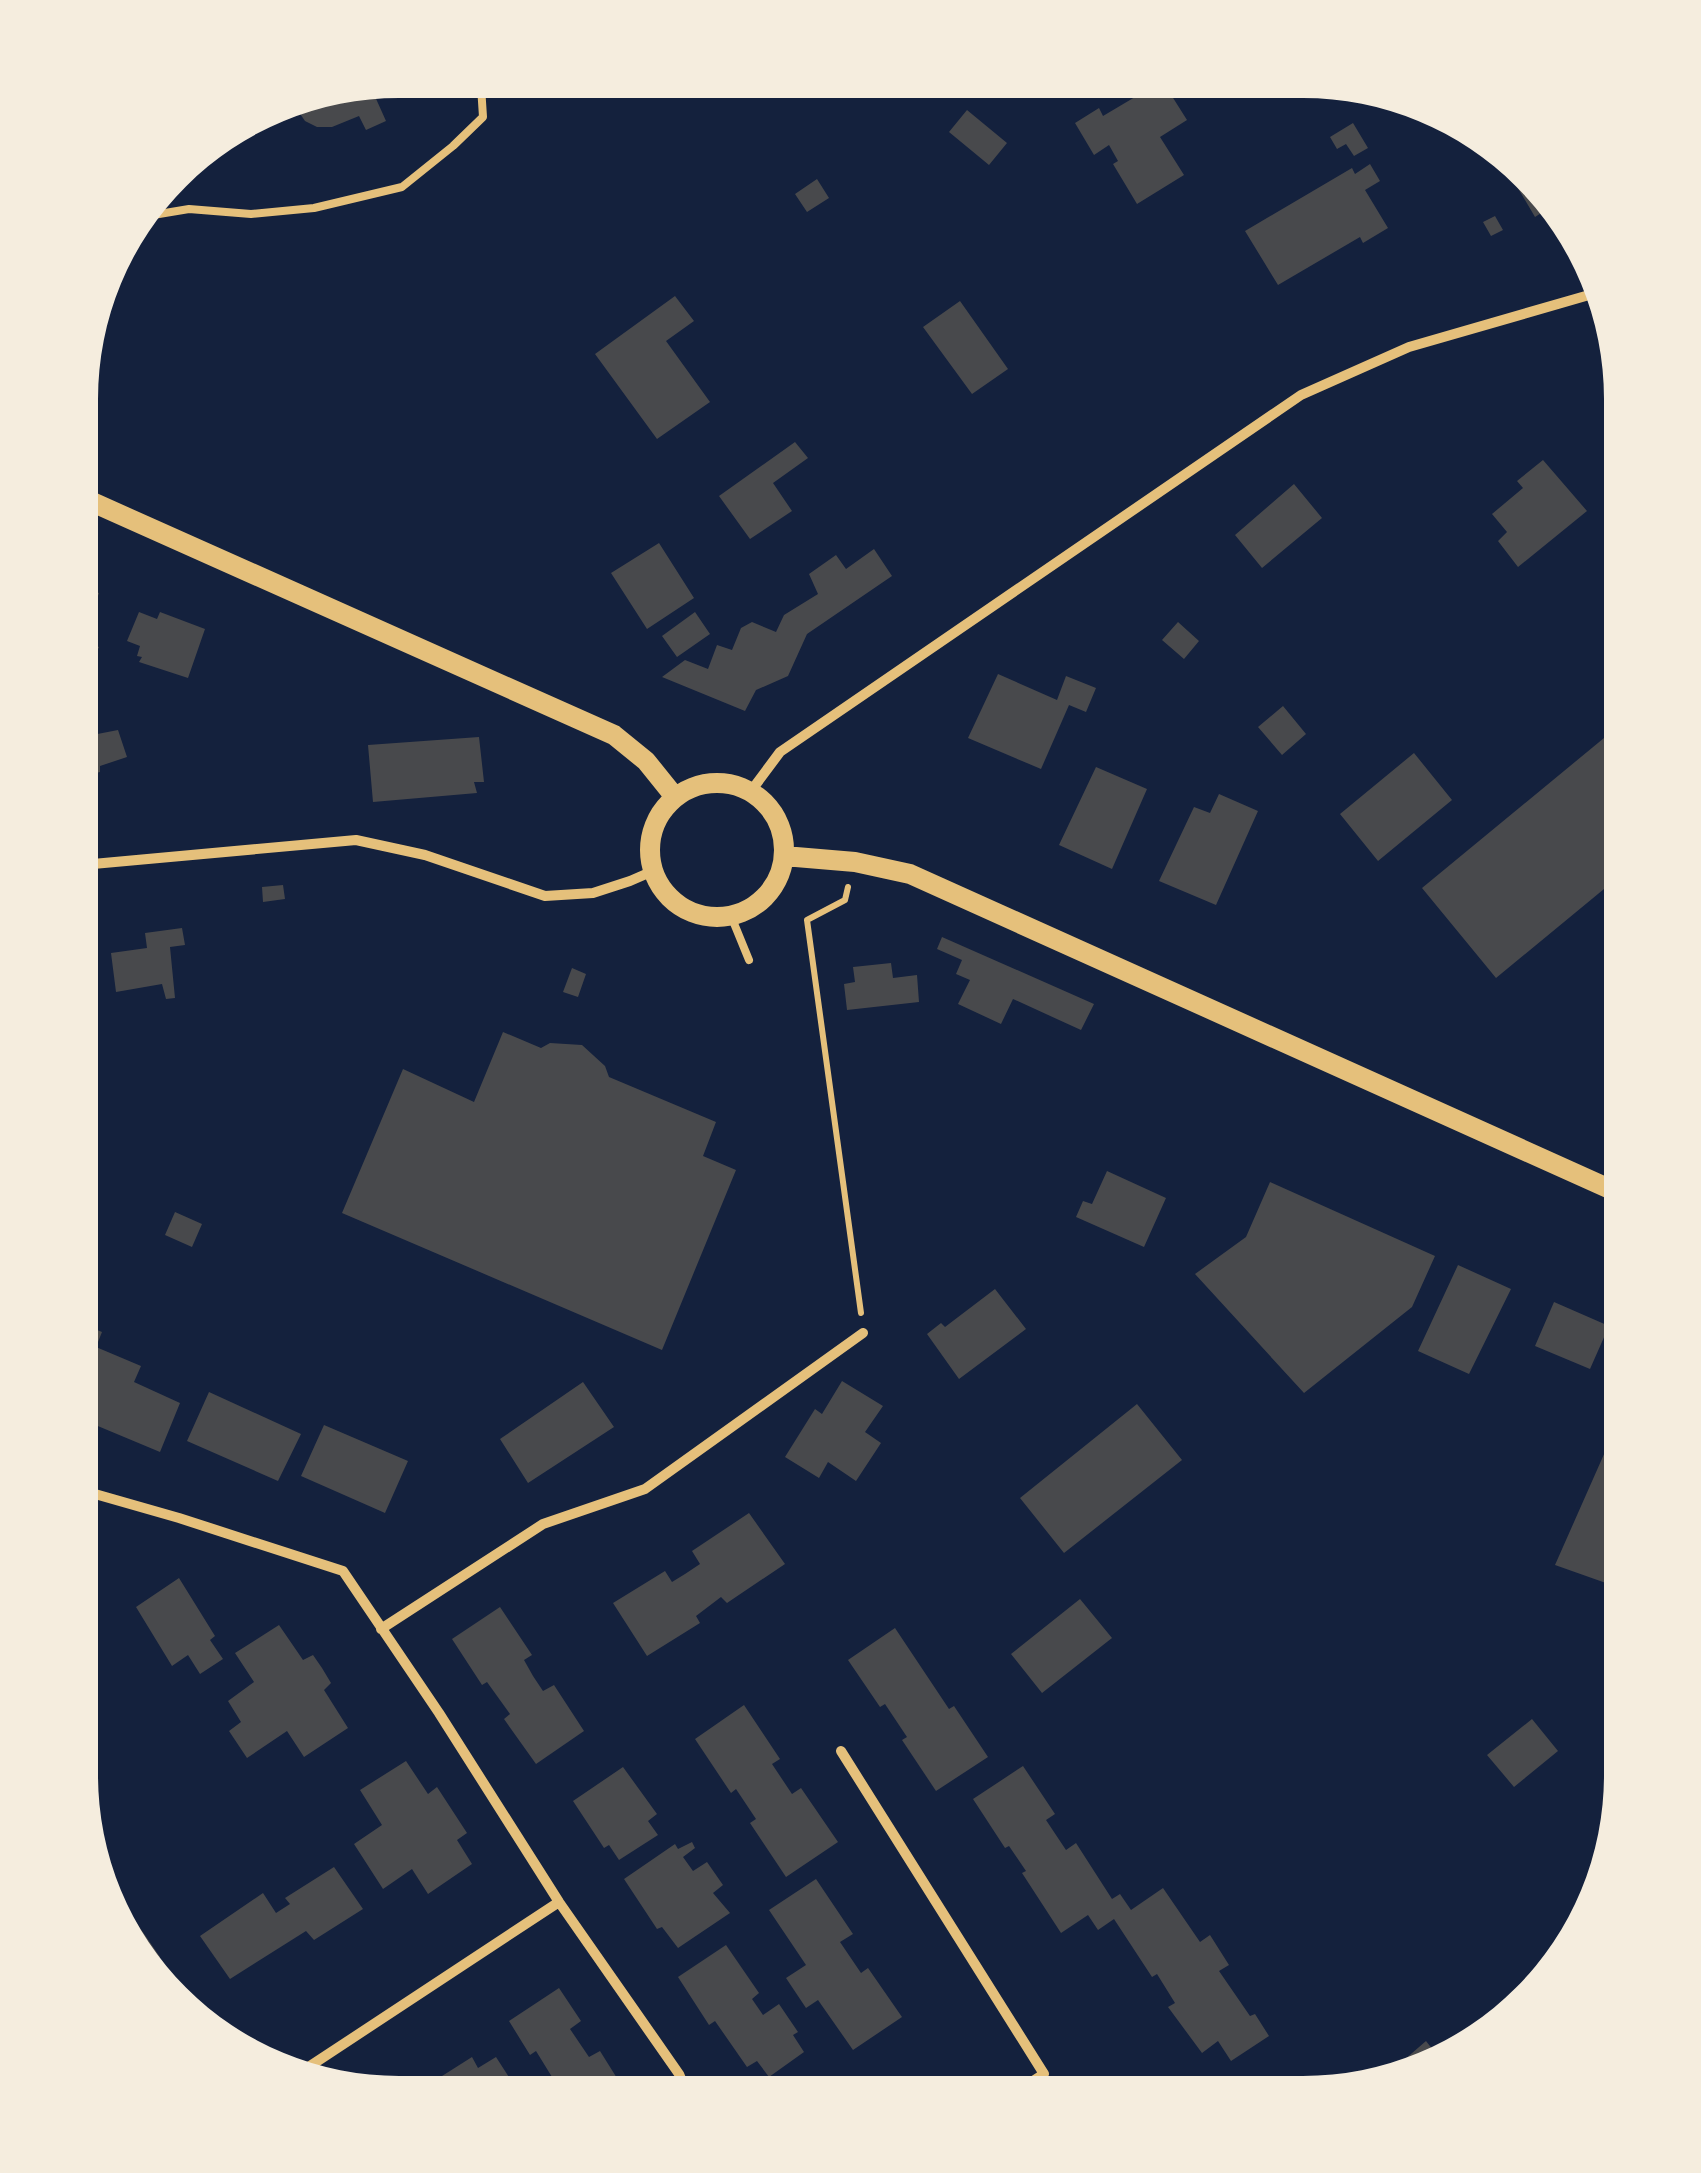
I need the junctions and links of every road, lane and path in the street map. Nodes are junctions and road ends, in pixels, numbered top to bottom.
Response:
1 (482, 98) edge
2 (161, 214) edge
3 (1585, 297) edge
4 (98, 505) edge
5 (751, 792) junction
6 (675, 797) junction
7 (784, 856) junction
8 (854, 862) junction
9 (98, 864) edge
10 (652, 871) junction
11 (731, 916) junction
12 (749, 960) dead end
13 (1603, 1187) edge
14 (863, 1332) joint
15 (98, 1495) edge
16 (380, 1629) junction
17 (841, 1751) dead end
18 (559, 1902) junction
19 (314, 2063) edge
20 (679, 2075) edge
21 (1042, 2075) edge

1 - 2 lane
3 - 5 street
4 - 6 main road
5 - 6 main road
5 - 7 main road
6 - 10 main road
7 - 8 main road
7 - 11 main road
8 - 13 main road
8 - 14 path
9 - 10 street
10 - 11 main road
11 - 12 lane
14 - 16 street
15 - 16 street
16 - 18 street
17 - 21 street
18 - 19 street
18 - 20 street

